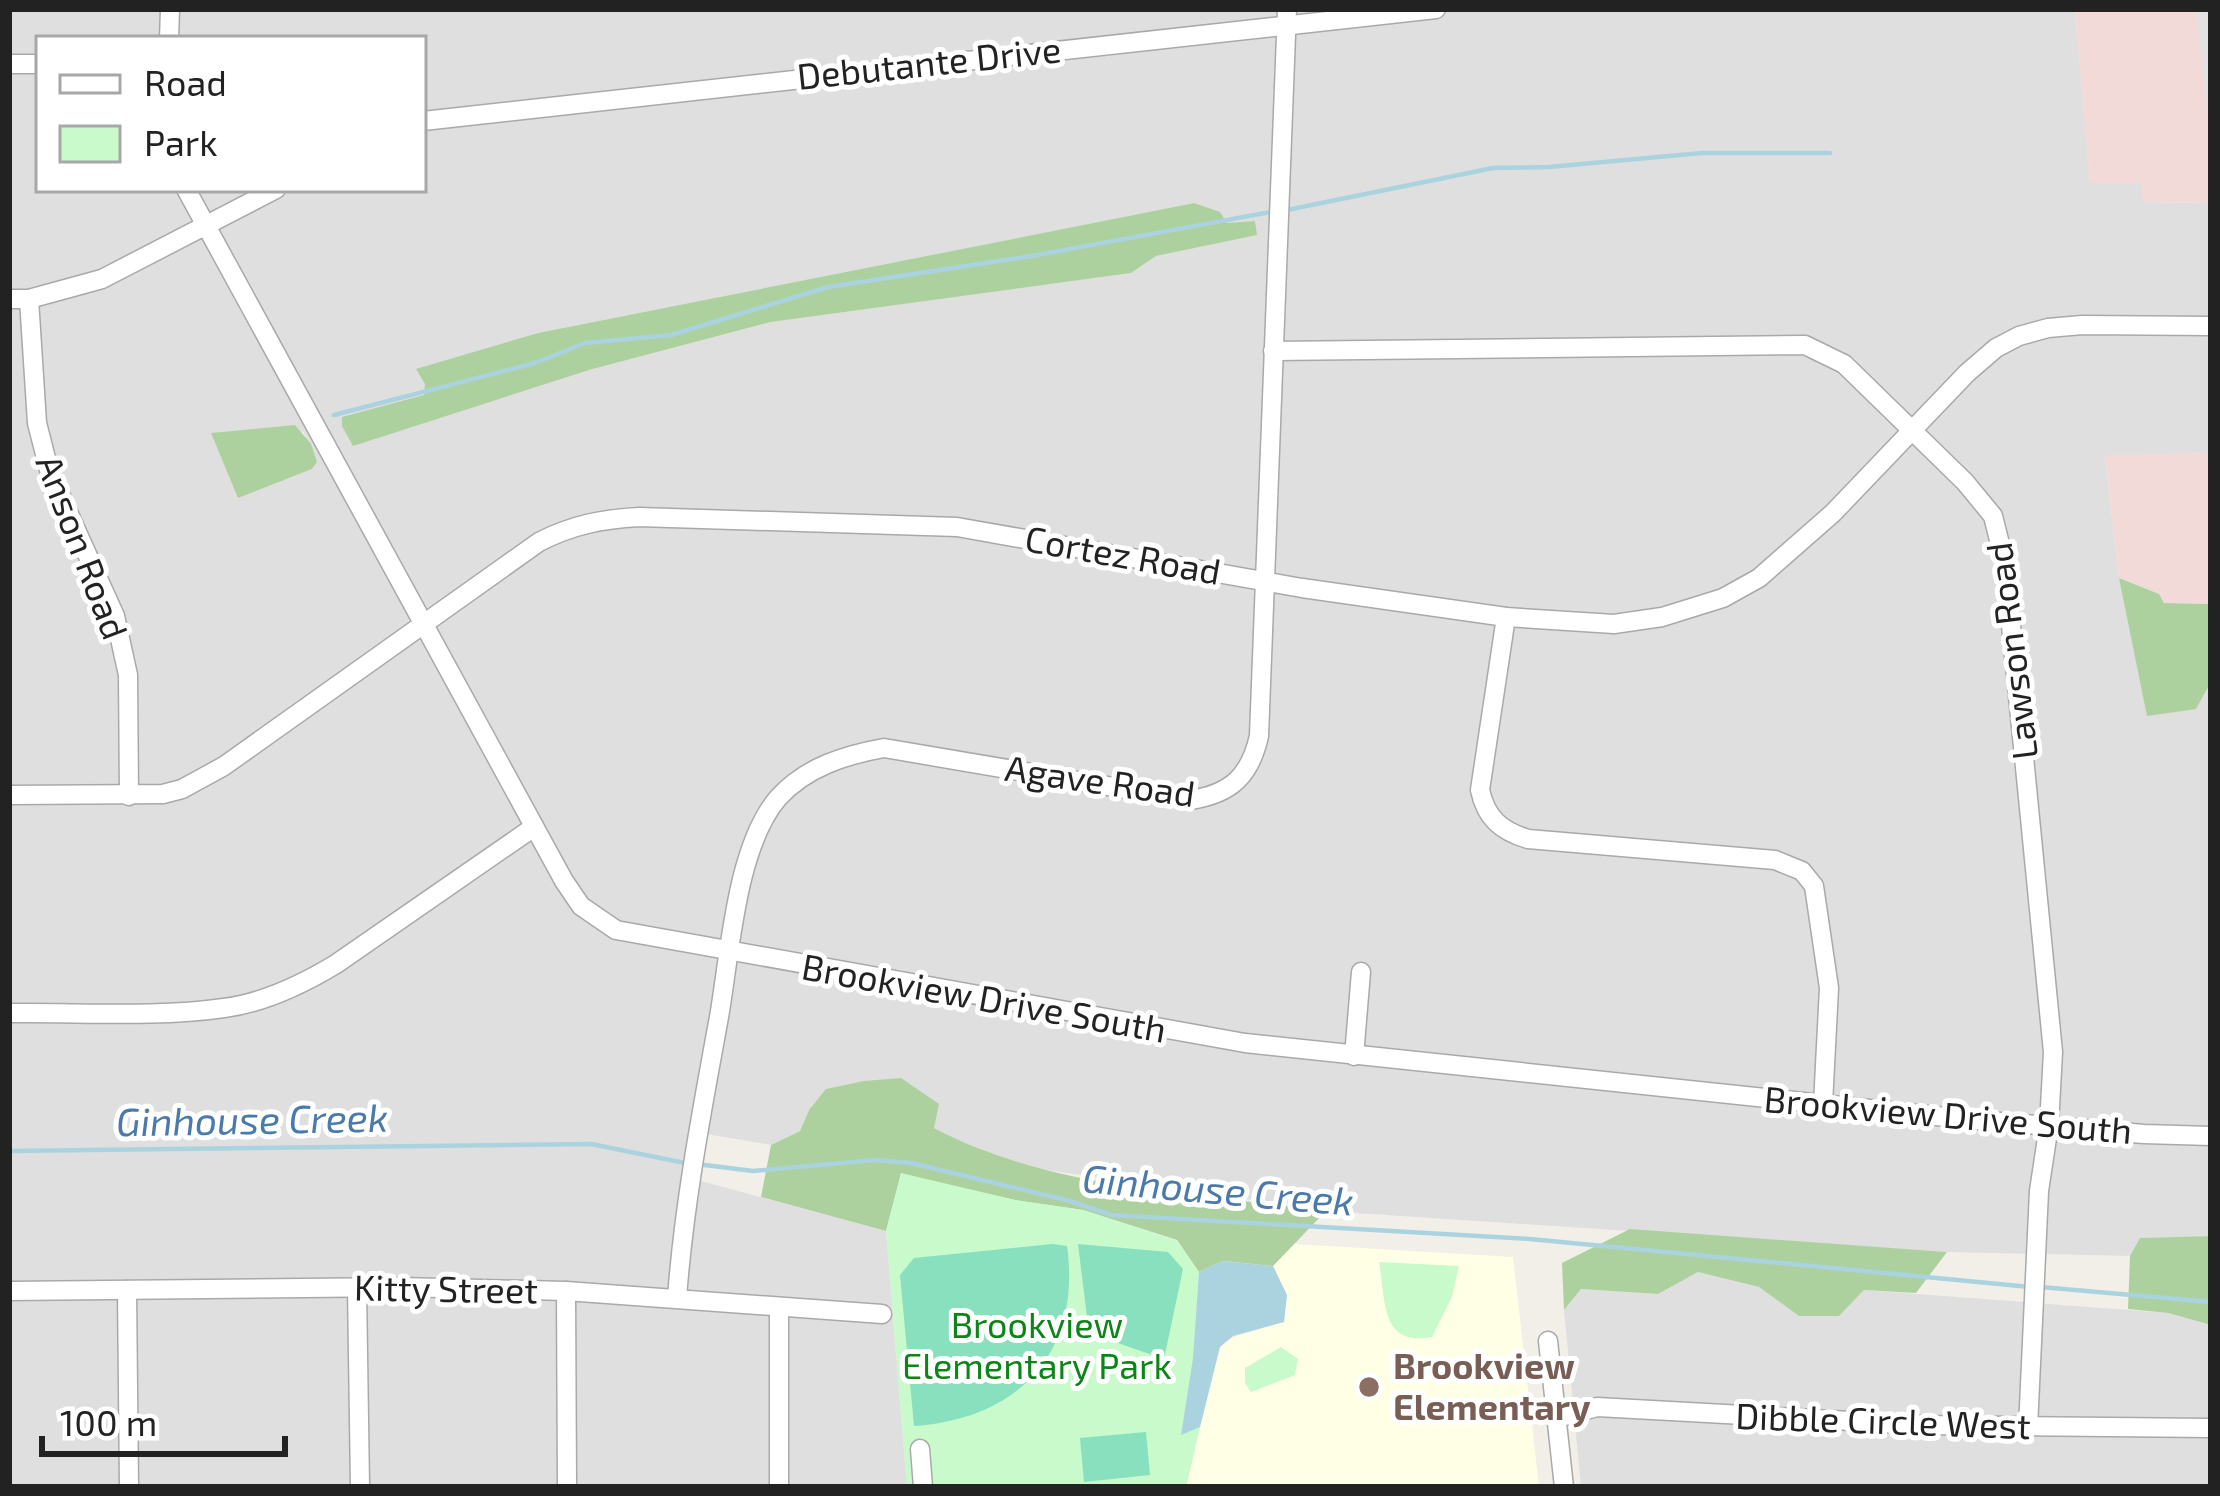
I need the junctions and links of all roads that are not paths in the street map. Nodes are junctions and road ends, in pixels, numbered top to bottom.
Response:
1 (1436, 9) edge
2 (1286, 16) edge
3 (426, 121) edge
4 (188, 192) edge
5 (271, 192) edge
6 (208, 224) junction
7 (19, 299) edge
8 (2211, 326) edge
9 (1274, 351) junction
10 (1913, 432) junction
11 (1262, 579) junction
12 (1506, 616) junction
13 (422, 624) junction
14 (9, 795) edge
15 (129, 796) junction
16 (534, 827) junction
17 (730, 953) junction
18 (1361, 972) dead end
19 (9, 1013) edge
20 (1354, 1056) junction
21 (1823, 1104) junction
22 (2049, 1125) junction
23 (2211, 1136) edge
24 (357, 1288) junction
25 (127, 1289) junction
26 (9, 1291) edge
27 (566, 1291) junction
28 (677, 1298) junction
29 (779, 1308) junction
30 (882, 1314) dead end
31 (1547, 1341) dead end
32 (1557, 1418) junction
33 (2028, 1428) junction
34 (2211, 1428) edge
35 (920, 1449) dead end
36 (129, 1487) edge
37 (360, 1487) edge
38 (567, 1487) edge
39 (779, 1487) edge
40 (923, 1487) edge
41 (1564, 1487) edge

1 - 2 street, Debutante Drive
2 - 3 street, Debutante Drive
2 - 9 street, Agave Road
4 - 6 street, Brookview Drive South
5 - 6 street
6 - 7 street
6 - 13 street, Brookview Drive South
7 - 15 street, Anson Road
8 - 10 street, Cortez Road
9 - 10 street, Lawson Road
9 - 11 street, Agave Road
10 - 12 street, Cortez Road
10 - 22 street, Lawson Road
11 - 12 street, Cortez Road
11 - 13 street, Cortez Road
11 - 17 street, Agave Road
12 - 21 street
13 - 15 street, Cortez Road
13 - 16 street, Brookview Drive South
14 - 15 street, Cortez Road
16 - 17 street, Brookview Drive South
16 - 19 street
17 - 20 street, Brookview Drive South
17 - 28 street, Agave Road
18 - 20 street
20 - 21 street, Brookview Drive South
21 - 22 street, Brookview Drive South
22 - 23 street, Brookview Drive South
22 - 33 street, Lawson Road
24 - 25 street, Kitty Street
24 - 27 street, Kitty Street
24 - 37 street
25 - 26 street, Kitty Street
25 - 36 street
27 - 28 street, Kitty Street
27 - 38 street
28 - 29 street, Kitty Street
29 - 30 street, Kitty Street
29 - 39 street
31 - 32 street
32 - 33 street, Dibble Circle West
32 - 41 street
33 - 34 street, Dibble Circle West
35 - 40 street

